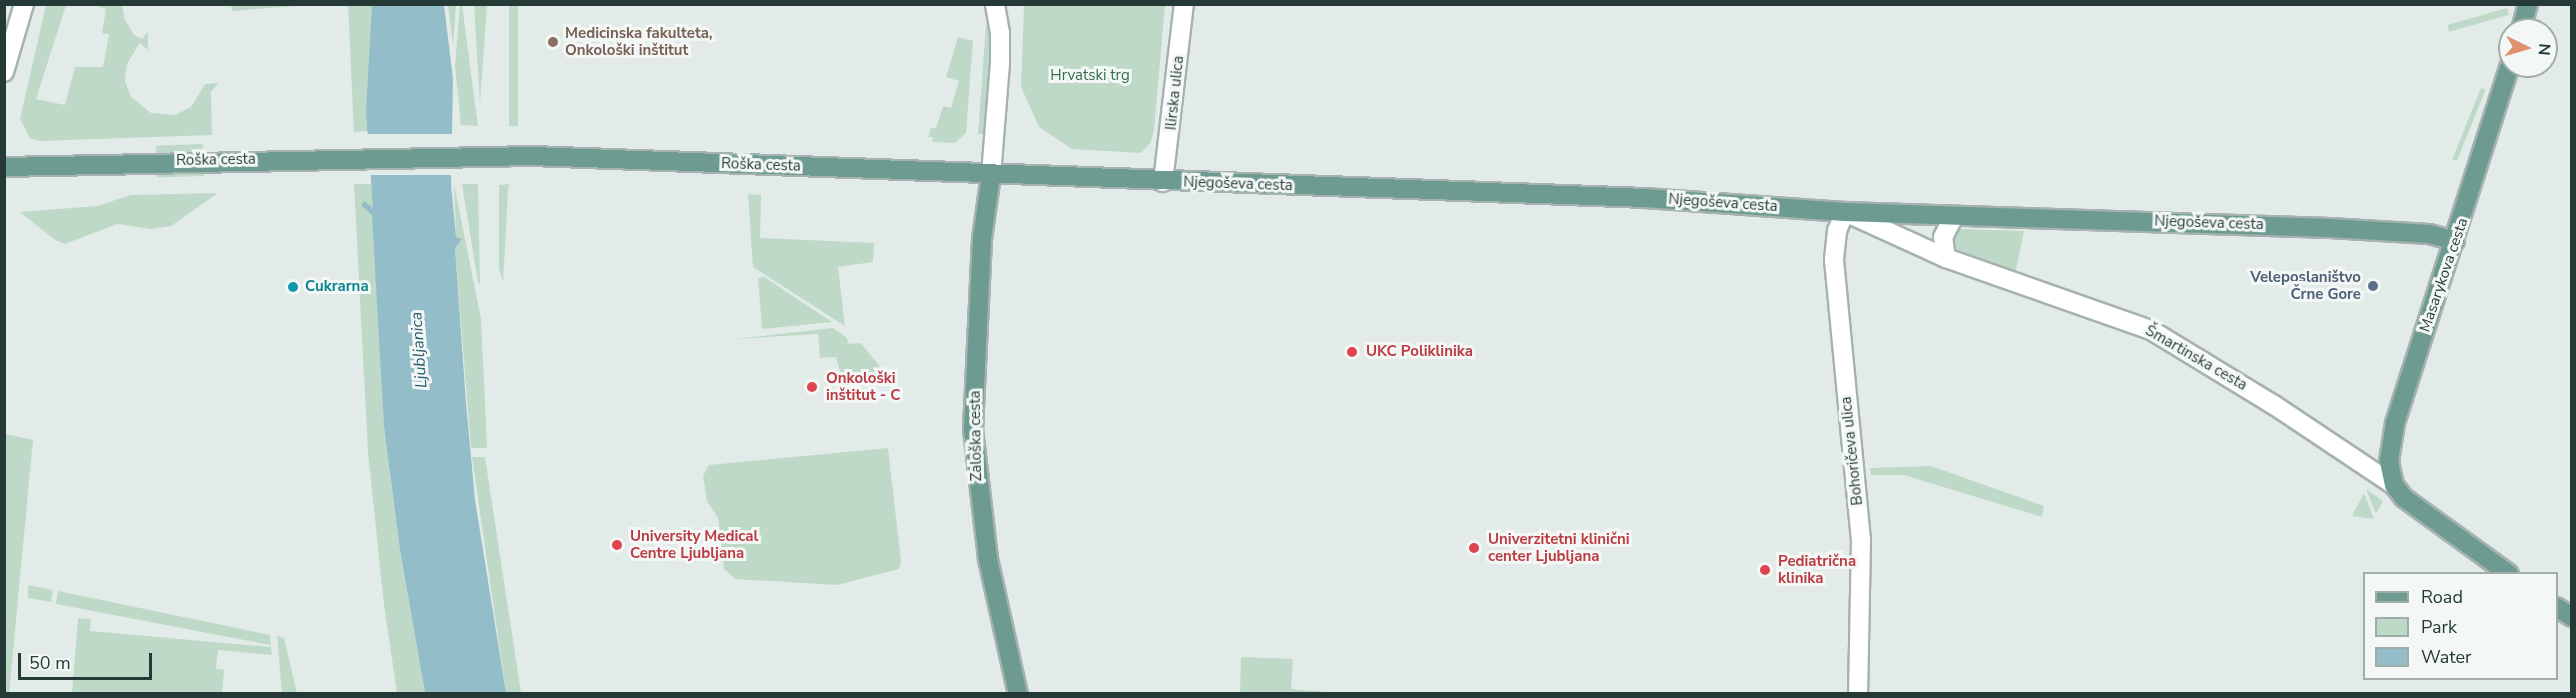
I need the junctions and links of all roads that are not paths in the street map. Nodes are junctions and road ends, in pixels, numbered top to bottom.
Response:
1 (24, 4) edge
2 (995, 4) edge
3 (1184, 4) edge
4 (4, 72) edge
5 (2506, 78) edge
6 (4, 167) edge
7 (991, 175) junction
8 (1163, 182) junction
9 (1845, 212) junction
10 (1954, 216) junction
11 (2455, 241) junction
12 (1946, 258) junction
13 (2394, 485) junction
14 (2508, 572) edge
15 (2558, 608) edge
16 (2571, 617) edge
17 (1018, 693) edge
18 (1858, 693) edge

1 - 4 main road
2 - 7 main road
3 - 8 main road, Ilirska ulica
5 - 11 main road, Masarykova cesta
6 - 7 main road, Roška cesta
7 - 8 main road, Njegoševa cesta
7 - 17 main road, Zaloška cesta
8 - 9 main road, Njegoševa cesta
9 - 10 main road, Njegoševa cesta
9 - 12 main road, Šmartinska cesta
9 - 18 main road, Bohoričeva ulica
10 - 11 main road, Njegoševa cesta
10 - 12 main road
11 - 13 main road, Masarykova cesta
12 - 13 main road, Šmartinska cesta
13 - 14 main road, Šmartinska cesta
15 - 16 main road

